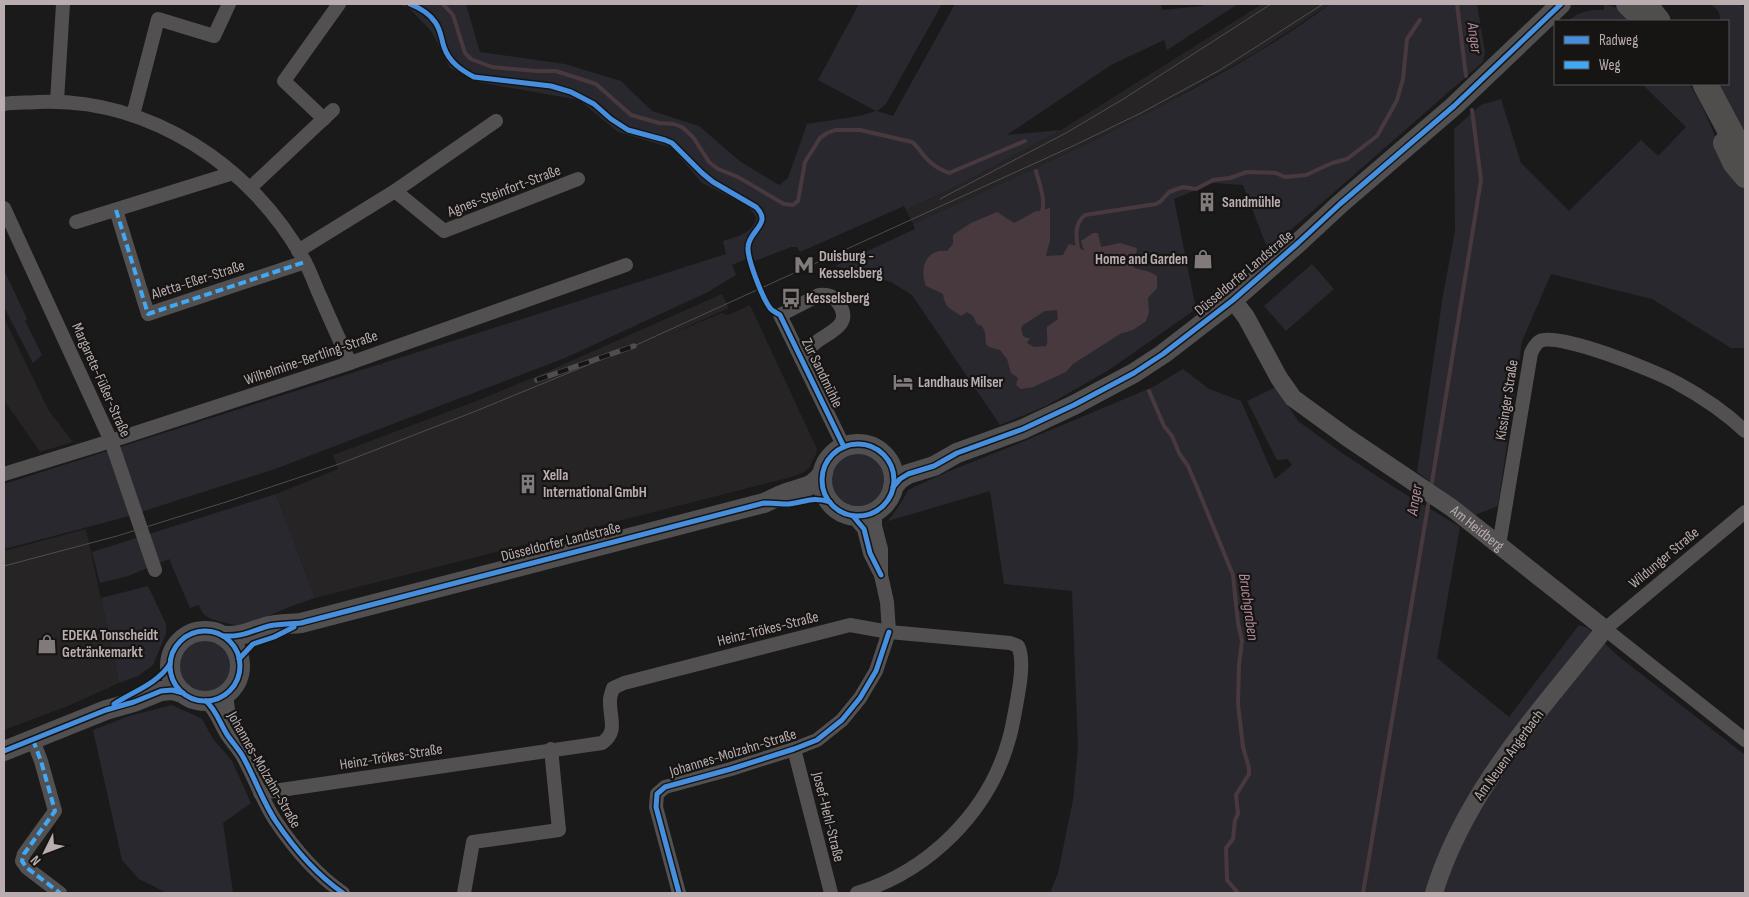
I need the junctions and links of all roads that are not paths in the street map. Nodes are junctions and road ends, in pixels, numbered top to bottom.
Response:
1 (63, 4) edge
2 (229, 4) edge
3 (340, 4) edge
4 (1561, 4) edge
5 (1634, 8) edge
6 (1656, 20) edge
7 (1696, 85) edge
8 (1706, 85) edge
9 (57, 101) junction
10 (4, 104) edge
11 (133, 115) junction
12 (496, 121) dead end
13 (1745, 159) edge
14 (233, 173) junction
15 (1745, 177) edge
16 (578, 179) dead end
17 (250, 188) junction
18 (395, 191) junction
19 (4, 208) edge
20 (116, 210) junction
21 (76, 222) dead end
22 (302, 257) junction
23 (626, 265) dead end
24 (1233, 300) junction
25 (801, 359) junction
26 (350, 363) junction
27 (1745, 431) edge
28 (111, 441) junction
29 (844, 447) junction
30 (957, 453) junction
31 (886, 459) junction
32 (823, 473) junction
33 (4, 474) edge
34 (893, 487) junction
35 (830, 502) junction
36 (764, 503) junction
37 (879, 509) junction
38 (1745, 512) edge
39 (853, 516) junction
40 (1499, 545) junction
41 (155, 570) dead end
42 (881, 575) junction
43 (301, 623) junction
44 (1604, 629) junction
45 (889, 632) junction
46 (223, 636) junction
47 (239, 659) junction
48 (170, 664) junction
49 (182, 693) junction
50 (226, 694) junction
51 (206, 701) junction
52 (106, 710) junction
53 (33, 740) junction
54 (1745, 740) edge
55 (551, 749) junction
56 (794, 749) junction
57 (4, 751) edge
58 (242, 756) junction
59 (260, 793) junction
60 (60, 893) edge
61 (343, 893) edge
62 (464, 893) edge
63 (679, 893) edge
64 (831, 893) edge
65 (857, 893) edge
66 (1434, 893) edge

1 - 9 street
2 - 11 street
3 - 17 street
4 - 24 main road, Düsseldorfer Landstraße
5 - 6 highway
7 - 15 highway
8 - 13 highway
9 - 10 street
9 - 11 street
11 - 14 street
12 - 18 street
14 - 17 street
14 - 20 street
16 - 18 street, Agnes-Steinfort-Straße
17 - 22 street
18 - 22 street
19 - 28 street, Margarete-Füßer-Straße
20 - 21 street
20 - 22 street, Aletta-Eßer-Straße
22 - 26 street
23 - 26 street, Wilhelmine-Bertling-Straße
24 - 30 main road, Düsseldorfer Landstraße
24 - 40 street, Am Heidberg
25 - 25 street, Zur Sandmühle
25 - 29 street, Zur Sandmühle
26 - 28 street, Wilhelmine-Bertling-Straße
27 - 40 street, Kissinger Straße
28 - 33 street, Wilhelmine-Bertling-Straße
28 - 41 street, Margarete-Füßer-Straße
29 - 31 main road
29 - 32 main road
30 - 31 main road, Düsseldorfer Landstraße
30 - 34 main road, Düsseldorfer Landstraße
31 - 34 main road
32 - 35 main road
32 - 36 main road, Düsseldorfer Landstraße
34 - 37 main road
35 - 36 main road, Düsseldorfer Landstraße
35 - 39 main road
36 - 43 main road, Düsseldorfer Landstraße
37 - 39 main road
37 - 42 street, Johannes-Molzahn-Straße
38 - 44 street, Wildunger Straße
39 - 42 street, Johannes-Molzahn-Straße
40 - 44 street, Am Heidberg
42 - 45 street, Johannes-Molzahn-Straße
43 - 46 main road, Düsseldorfer Landstraße
43 - 47 main road, Düsseldorfer Landstraße
44 - 54 street, Am Heidberg
44 - 66 street, Am Neuen Angerbach
45 - 55 street, Heinz-Trökes-Straße
45 - 56 street, Johannes-Molzahn-Straße
45 - 65 street, Heinz-Trökes-Straße
46 - 47 main road
46 - 48 main road
47 - 50 main road
48 - 49 main road
48 - 52 main road
49 - 51 main road
49 - 52 main road
50 - 51 main road
50 - 58 street, Johannes-Molzahn-Straße
51 - 58 street, Johannes-Molzahn-Straße
52 - 53 main road
53 - 57 main road
53 - 60 street
55 - 59 street, Heinz-Trökes-Straße
55 - 62 street
56 - 63 street, Johannes-Molzahn-Straße
56 - 64 street, Josef-Hehl-Straße
58 - 59 street, Johannes-Molzahn-Straße
59 - 61 street, Johannes-Molzahn-Straße

